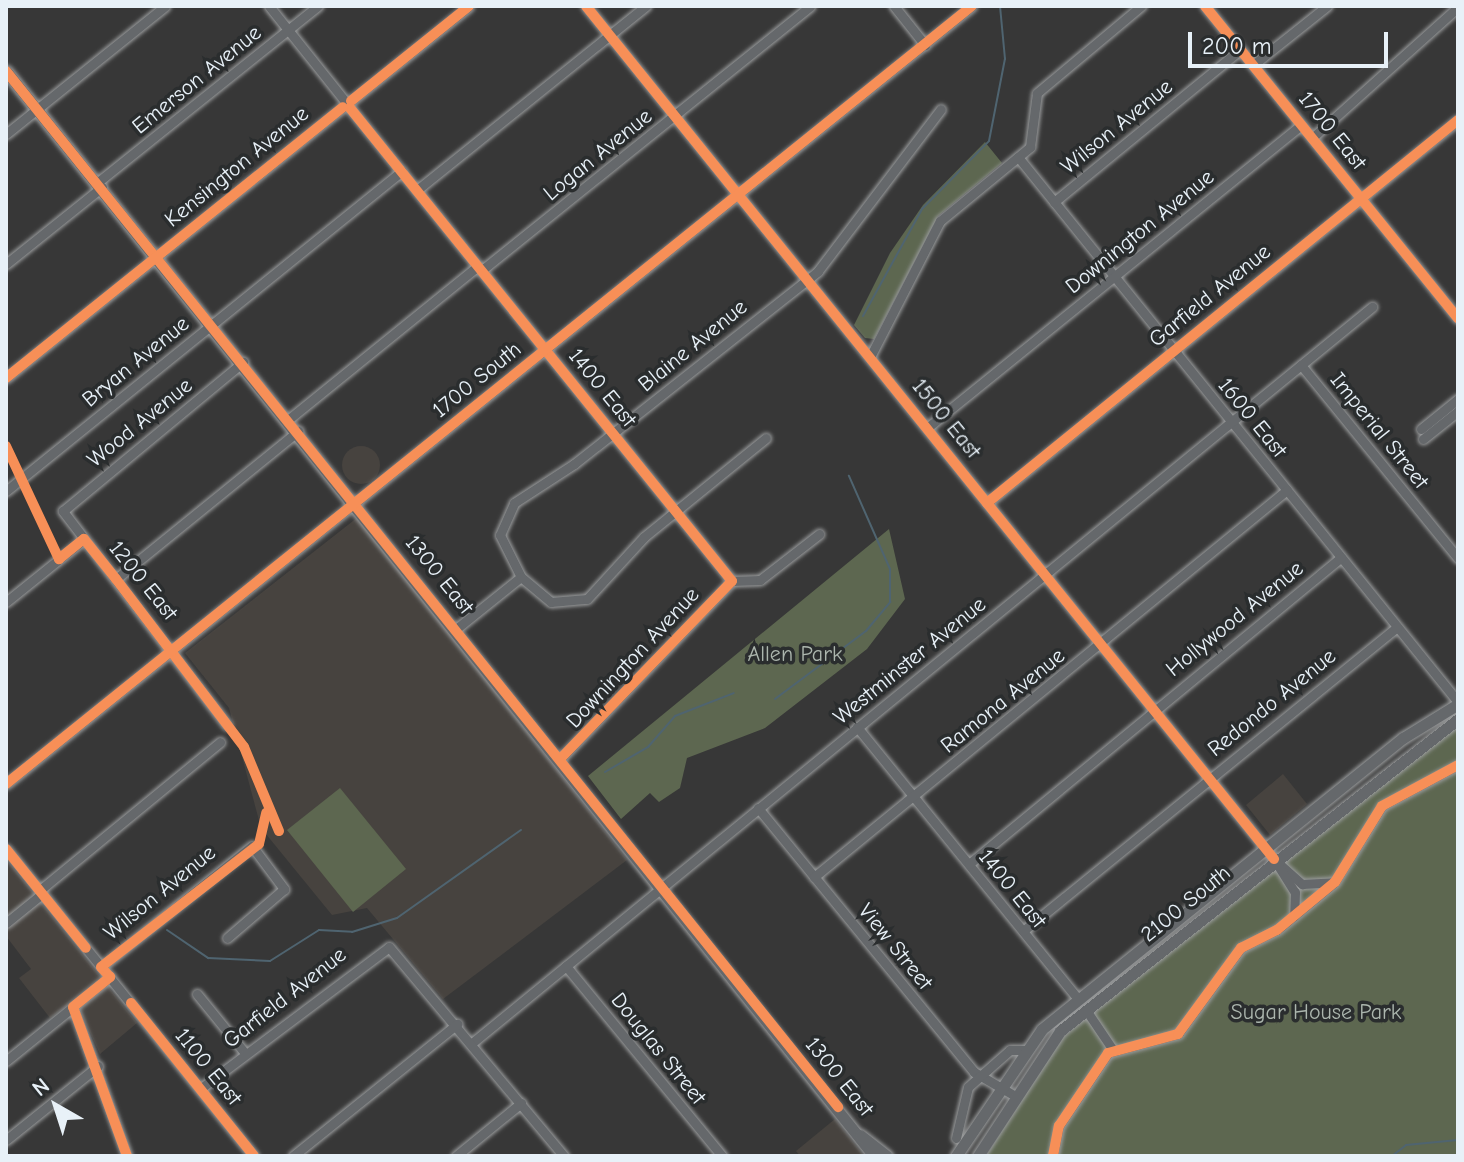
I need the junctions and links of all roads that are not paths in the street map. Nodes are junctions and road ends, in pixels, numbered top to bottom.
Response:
1 (165, 6) edge
2 (269, 6) edge
3 (318, 6) edge
4 (469, 6) edge
5 (586, 6) edge
6 (646, 6) edge
7 (810, 6) edge
8 (894, 6) edge
9 (972, 6) edge
10 (1141, 6) edge
11 (1205, 6) edge
12 (1327, 6) edge
13 (1458, 7) edge
14 (288, 30) junction
15 (609, 36) junction
16 (925, 45) junction
17 (1240, 50) junction
18 (1253, 65) junction
19 (6, 71) edge
20 (347, 104) junction
21 (37, 109) junction
22 (941, 109) dead end
23 (674, 116) junction
24 (1458, 120) edge
25 (1301, 125) junction
26 (6, 134) edge
27 (1312, 138) junction
28 (1018, 157) junction
29 (402, 171) junction
30 (100, 184) junction
31 (417, 190) junction
32 (738, 196) junction
33 (1362, 198) junction
34 (1054, 202) junction
35 (158, 256) junction
36 (6, 264) edge
37 (480, 268) junction
38 (1114, 276) junction
39 (807, 279) junction
40 (1372, 307) dead end
41 (1458, 318) edge
42 (212, 324) junction
43 (546, 350) junction
44 (1175, 351) junction
45 (870, 357) junction
46 (243, 362) junction
47 (1301, 365) junction
48 (6, 378) edge
49 (1458, 399) edge
50 (1458, 411) edge
51 (289, 419) junction
52 (1232, 422) junction
53 (927, 428) junction
54 (298, 431) junction
55 (613, 434) junction
56 (766, 438) dead end
57 (1287, 490) junction
58 (6, 491) edge
59 (356, 503) junction
60 (987, 503) junction
61 (676, 511) junction
62 (64, 513) joint
63 (819, 534) dead end
64 (84, 539) junction
65 (1458, 540) edge
66 (1449, 547) junction
67 (1341, 557) junction
68 (1458, 558) edge
69 (1045, 574) junction
70 (521, 577) junction
71 (116, 579) junction
72 (732, 581) junction
73 (6, 602) edge
74 (1397, 627) junction
75 (456, 629) junction
76 (1101, 643) junction
77 (172, 651) junction
78 (1458, 703) edge
79 (1155, 711) junction
80 (1458, 719) edge
81 (227, 725) dead end
82 (857, 727) junction
83 (220, 742) dead end
84 (560, 759) junction
85 (1458, 765) edge
86 (1210, 779) junction
87 (6, 784) edge
88 (914, 796) junction
89 (758, 808) junction
90 (1266, 848) junction
91 (6, 849) edge
92 (1274, 859) junction
93 (969, 864) junction
94 (814, 877) junction
95 (1335, 882) junction
96 (659, 889) junction
97 (41, 892) junction
98 (1294, 916) junction
99 (6, 923) edge
100 (1023, 931) junction
101 (227, 938) dead end
102 (566, 966) junction
103 (101, 967) junction
104 (110, 977) junction
105 (197, 994) dead end
106 (1078, 999) junction
107 (73, 1007) junction
108 (1086, 1010) junction
109 (457, 1024) junction
110 (472, 1043) junction
111 (1024, 1050) junction
112 (1113, 1050) junction
113 (245, 1053) junction
114 (6, 1061) edge
115 (98, 1066) junction
116 (979, 1076) junction
117 (200, 1089) junction
118 (1000, 1089) junction
119 (1015, 1096) junction
120 (521, 1103) junction
121 (860, 1135) junction
122 (956, 1138) dead end
123 (6, 1140) edge
124 (127, 1156) edge
125 (254, 1156) edge
126 (293, 1156) edge
127 (456, 1156) edge
128 (564, 1156) edge
129 (722, 1156) edge
130 (874, 1156) edge
131 (887, 1156) edge
132 (956, 1156) edge
133 (978, 1156) edge
134 (1053, 1156) edge

1 - 21 street
2 - 14 street, 1400 East
3 - 14 street, Emerson Avenue
4 - 20 street, Kensington Avenue
5 - 15 street, 1500 East
6 - 15 street
7 - 23 street, Logan Avenue
8 - 16 street
9 - 16 street, 1700 South
10 - 28 street
11 - 17 street, 1700 East
12 - 18 street
13 - 27 street
14 - 20 street, 1400 East
14 - 30 street, Emerson Avenue
15 - 23 street, 1500 East
15 - 31 street
16 - 32 street, 1700 South
17 - 18 street, 1700 East
17 - 34 street, Wilson Avenue
18 - 25 street, 1700 East
19 - 21 main road, 1300 East
20 - 29 street, 1400 East
20 - 35 street, Kensington Avenue
21 - 26 street
21 - 30 main road, 1300 East
22 - 39 street, Blaine Avenue
23 - 32 street, 1500 East
23 - 37 street, Logan Avenue
24 - 33 street, Garfield Avenue
25 - 27 street, 1700 East
25 - 38 street, Downington Avenue
27 - 33 street, 1700 East
28 - 34 street, 1600 East
28 - 45 street
29 - 31 street, 1400 East
29 - 42 street, Bryan Avenue
30 - 35 main road, 1300 East
30 - 36 street, Emerson Avenue
31 - 37 street, 1400 East
32 - 39 street, 1500 East
32 - 43 street, 1700 South
33 - 41 street, 1700 East
33 - 44 street, Garfield Avenue
34 - 38 street, 1600 East
35 - 42 main road, 1300 East
35 - 48 street, Kensington Avenue
37 - 43 street, 1400 East
37 - 51 street, Logan Avenue
38 - 44 street, 1600 East
38 - 53 street, Downington Avenue
39 - 45 street, 1500 East
39 - 55 street, Blaine Avenue
40 - 47 street, Westminster Avenue
42 - 46 main road, 1300 East
42 - 58 street, Bryan Avenue
43 - 55 street, 1400 East
43 - 59 street, 1700 South
44 - 52 street, 1600 East
44 - 60 street, Garfield Avenue
45 - 53 street, 1500 East
46 - 51 main road, 1300 East
46 - 62 street, Wood Avenue
47 - 52 street, Westminster Avenue
47 - 66 street, Imperial Street
49 - 50 street
51 - 54 main road, 1300 East
52 - 57 street, 1600 East
52 - 69 street, Westminster Avenue
53 - 60 street, 1500 East
54 - 59 main road, 1300 East
54 - 71 street
55 - 61 street, 1400 East
55 - 70 street, Blaine Avenue
56 - 61 street
57 - 67 street, 1600 East
57 - 76 street, Ramona Avenue
59 - 75 main road, 1300 East
59 - 77 street, 1700 South
60 - 69 street, 1500 East
61 - 70 street
61 - 72 street, 1400 East
62 - 64 street, 1200 East
63 - 72 street, Downington Avenue
64 - 71 street, 1200 East
64 - 73 street
65 - 66 street
66 - 68 street, Imperial Street
67 - 74 street, 1600 East
67 - 79 street, Hollywood Avenue
69 - 76 street, 1500 East
69 - 82 street, Westminster Avenue
70 - 75 street
71 - 77 street, 1200 East
72 - 84 street, Downington Avenue
74 - 78 street, 1600 East
74 - 86 street, Redondo Avenue
75 - 84 main road, 1300 East
76 - 79 street, 1500 East
76 - 88 street, Ramona Avenue
77 - 81 street, 1200 East
77 - 87 street, 1700 South
78 - 90 main road, 2100 South
79 - 86 street, 1500 East
79 - 93 street, Hollywood Avenue
80 - 92 main road, 2100 South
82 - 88 street, 1400 East
82 - 89 street, Westminster Avenue
83 - 97 street
84 - 96 main road, 1300 East
85 - 95 street
86 - 90 street, 1500 East
86 - 100 street, Redondo Avenue
88 - 93 street, 1400 East
88 - 94 street, Ramona Avenue
89 - 94 street, View Street
89 - 96 street, Westminster Avenue
90 - 92 street, 1500 East
90 - 106 main road, 2100 South
91 - 97 street, 1100 East
92 - 95 street, 1500 East
92 - 98 street, 1500 East
92 - 108 main road, 2100 South
93 - 100 street, 1400 East
94 - 116 street, View Street
95 - 98 street
96 - 102 street, Westminster Avenue
96 - 121 main road, 1300 East
97 - 99 street
97 - 103 street, 1100 East
98 - 112 street
100 - 106 street, 1400 East
101 - 103 street, Wilson Avenue
102 - 110 street, Westminster Avenue
102 - 129 street, Douglas Street
103 - 104 street, 1100 East
104 - 107 street, Wilson Avenue
104 - 117 street, 1100 East
105 - 113 street
106 - 111 main road, 2100 South
107 - 114 street, Wilson Avenue
107 - 115 street
108 - 112 street
108 - 119 main road, 2100 South
109 - 110 street
109 - 113 street, Garfield Avenue
109 - 126 street
110 - 120 street
111 - 116 street, 2100 South
111 - 118 main road, 2100 South
112 - 134 street
113 - 117 street, Garfield Avenue
115 - 123 street
115 - 124 street
116 - 118 street, View Street
116 - 122 street, 2100 South
117 - 125 street, 1100 East
118 - 119 street, View Street
118 - 132 main road, 2100 South
119 - 133 main road, 2100 South
120 - 127 street
120 - 128 street
121 - 130 main road, 1300 East
121 - 131 main road, 1300 East

